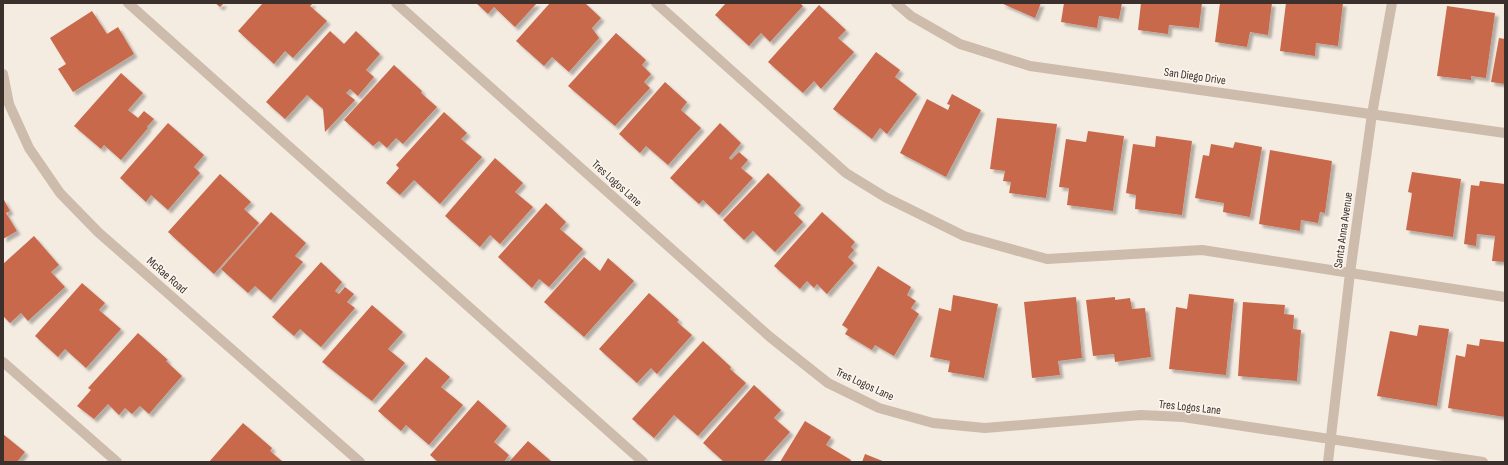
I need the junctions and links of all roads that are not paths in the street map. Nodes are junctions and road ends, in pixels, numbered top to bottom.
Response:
1 (128, 3) edge
2 (396, 3) edge
3 (656, 3) edge
4 (896, 3) edge
5 (1392, 3) edge
6 (3, 74) edge
7 (1372, 114) junction
8 (1505, 133) edge
9 (1350, 273) junction
10 (1505, 297) edge
11 (3, 362) edge
12 (1331, 439) junction
13 (117, 462) edge
14 (360, 462) edge
15 (643, 462) edge
16 (1328, 462) edge
17 (1483, 462) edge

1 - 15 street
2 - 12 street, Tres Logos Lane
3 - 9 street
4 - 7 street, San Diego Drive
5 - 7 street, Santa Anna Avenue
6 - 14 street, McRae Road
7 - 8 street, San Diego Drive
7 - 9 street, Santa Anna Avenue
9 - 10 street
9 - 12 street, Santa Anna Avenue
11 - 13 street
12 - 16 street, Santa Anna Avenue
12 - 17 street, Tres Logos Lane

